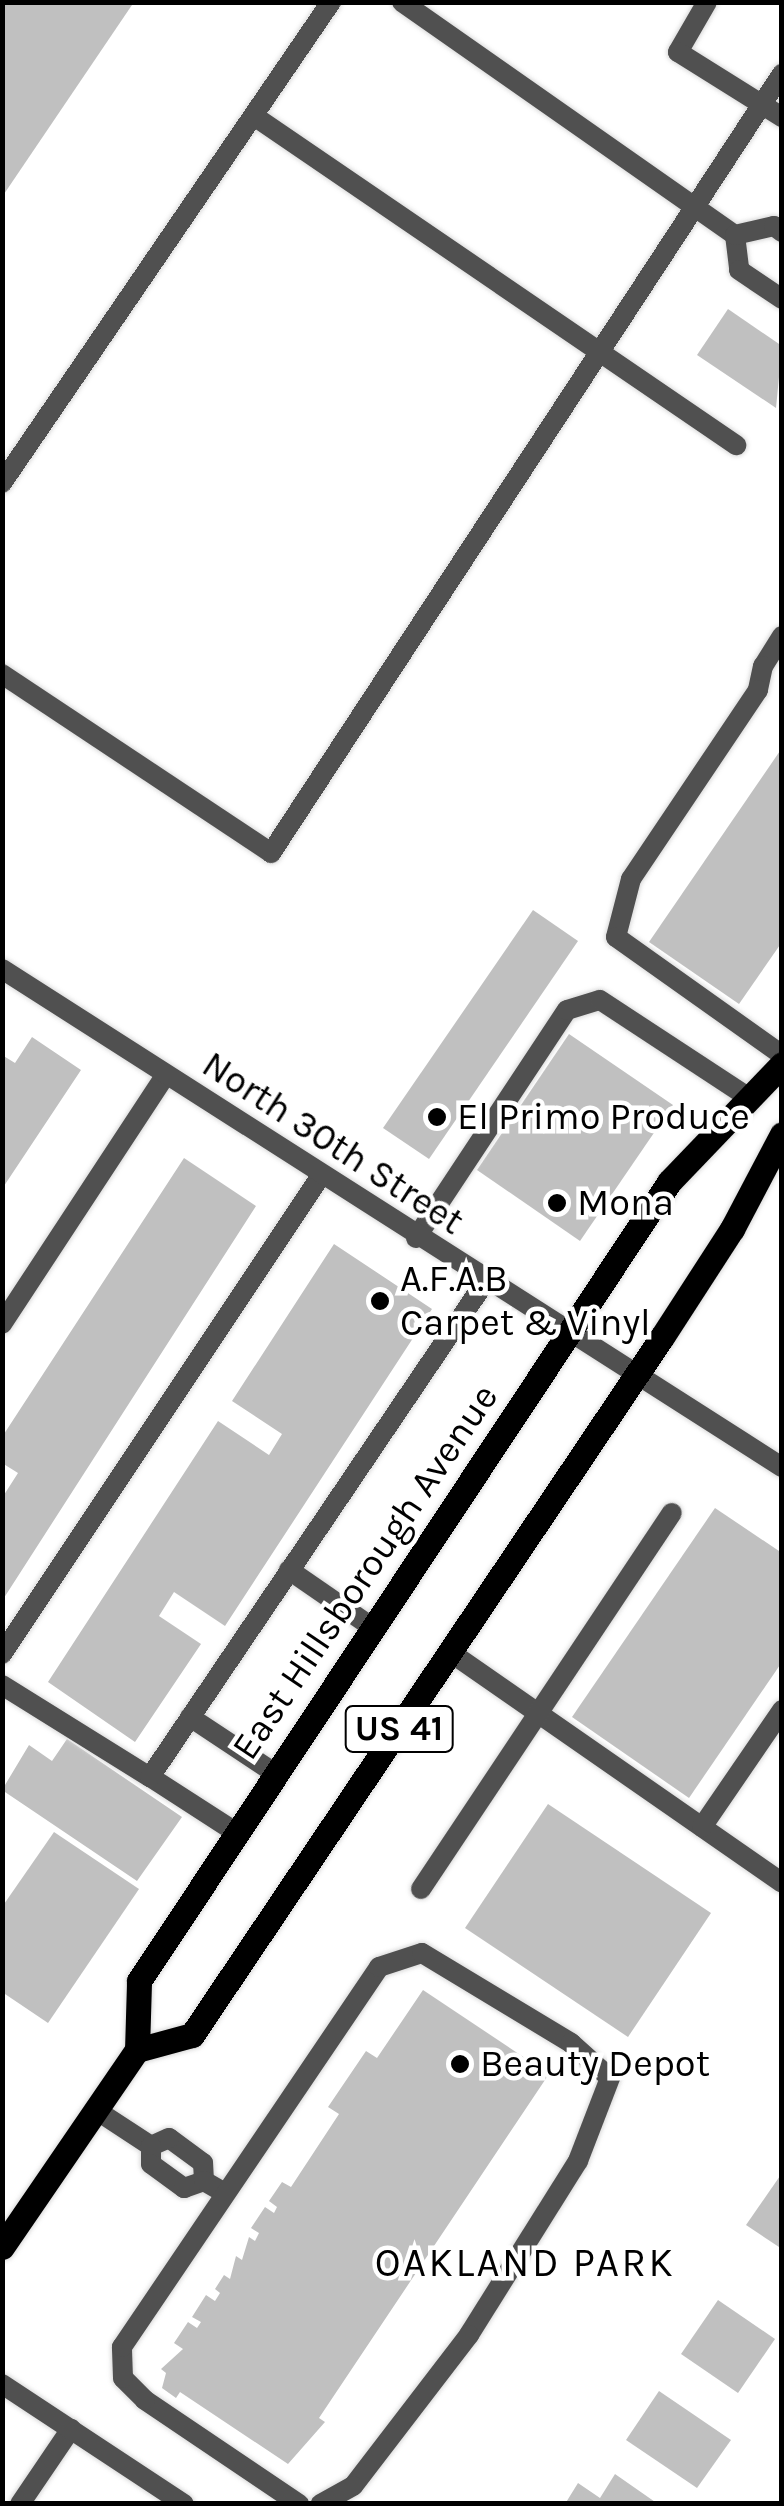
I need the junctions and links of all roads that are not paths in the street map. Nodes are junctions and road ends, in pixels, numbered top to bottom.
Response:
1 (331, 2) edge
2 (402, 2) edge
3 (708, 2) edge
4 (782, 74) edge
5 (762, 106) junction
6 (254, 116) junction
7 (782, 117) edge
8 (699, 208) junction
9 (782, 232) edge
10 (735, 235) junction
11 (782, 299) edge
12 (600, 354) junction
13 (736, 445) dead end
14 (2, 483) edge
15 (782, 636) edge
16 (2, 674) edge
17 (2, 968) edge
18 (782, 1055) edge
19 (782, 1064) edge
20 (164, 1077) junction
21 (749, 1098) junction
22 (782, 1134) edge
23 (320, 1177) junction
24 (416, 1238) junction
25 (484, 1282) junction
26 (2, 1324) edge
27 (568, 1334) junction
28 (637, 1375) junction
29 (782, 1467) edge
30 (672, 1513) dead end
31 (289, 1570) junction
32 (373, 1628) junction
33 (450, 1652) junction
34 (2, 1654) edge
35 (2, 1685) edge
36 (782, 1710) edge
37 (538, 1713) junction
38 (190, 1717) junction
39 (276, 1774) junction
40 (150, 1777) junction
41 (702, 1827) junction
42 (237, 1833) junction
43 (782, 1882) edge
44 (420, 1889) dead end
45 (137, 2050) junction
46 (96, 2110) junction
47 (151, 2146) junction
48 (204, 2181) junction
49 (225, 2193) junction
50 (2, 2247) edge
51 (2, 2384) edge
52 (71, 2429) junction
53 (20, 2504) edge
54 (184, 2504) edge
55 (299, 2504) edge
56 (320, 2504) edge

1 - 6 street
2 - 8 street
3 - 5 street
4 - 5 street
5 - 7 street
5 - 8 street
6 - 12 street
6 - 14 street
8 - 10 street
8 - 12 street
9 - 10 street
10 - 11 street
12 - 13 street
12 - 16 street
15 - 18 street
17 - 20 street, North 30th Street
19 - 21 main road, East Hillsborough Avenue / US 41
20 - 23 street, North 30th Street
20 - 26 street
21 - 24 street
21 - 27 main road, East Hillsborough Avenue / US 41
22 - 28 main road, US 41
23 - 24 street, North 30th Street
23 - 34 street
24 - 25 street, North 30th Street
25 - 27 street, North 30th Street
25 - 31 street
27 - 28 street, North 30th Street
27 - 32 main road, East Hillsborough Avenue / US 41
28 - 29 street, North 30th Street
28 - 33 main road, US 41
30 - 37 street
31 - 32 street
31 - 38 street
32 - 39 main road, East Hillsborough Avenue / US 41
33 - 37 street
33 - 45 main road, US 41
35 - 40 street
36 - 41 street
37 - 41 street
37 - 44 street
38 - 39 street
38 - 40 street
39 - 42 main road, East Hillsborough Avenue / US 41
40 - 42 street
41 - 43 street
42 - 45 main road, East Hillsborough Avenue / US 41
45 - 46 main road
46 - 47 street
46 - 50 main road
47 - 48 street
47 - 48 street
48 - 49 street
49 - 55 street
49 - 56 street
51 - 52 street
52 - 53 street
52 - 54 street

